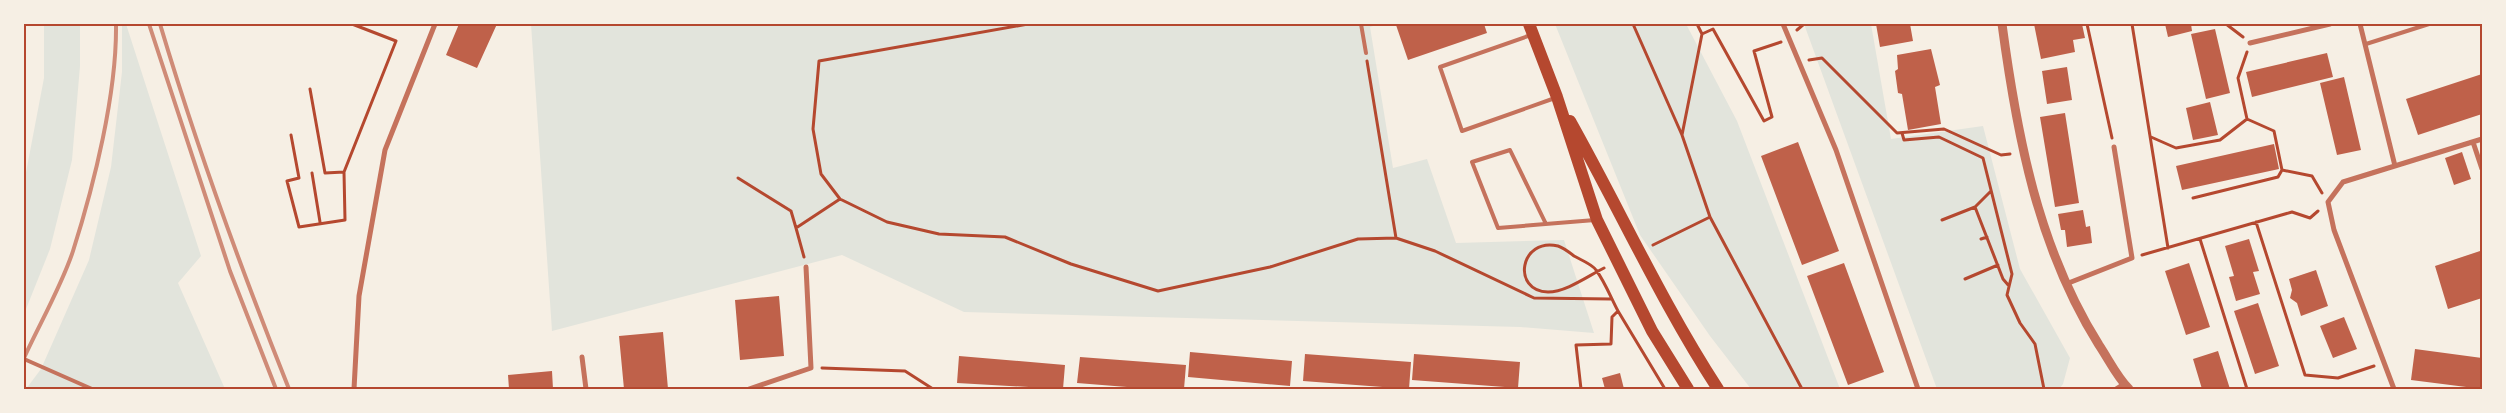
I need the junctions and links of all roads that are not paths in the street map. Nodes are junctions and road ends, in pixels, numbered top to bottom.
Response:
1 (435, 24) edge
2 (1362, 24) edge
3 (1783, 24) edge
4 (2002, 24) edge
5 (2330, 24) edge
6 (2360, 24) edge
7 (2429, 24) edge
8 (1531, 29) edge
9 (2250, 43) road end
10 (2366, 44) junction
11 (1366, 53) road end
12 (1557, 97) junction
13 (2482, 139) edge
14 (2473, 142) junction
15 (2114, 147) road end
16 (2395, 166) junction
17 (2482, 169) edge
18 (1597, 220) junction
19 (1546, 224) junction
20 (806, 267) road end
21 (2065, 284) junction
22 (582, 357) dead end
23 (24, 359) edge
24 (1703, 367) junction
25 (2123, 387) edge
26 (92, 389) edge
27 (354, 389) edge
28 (586, 389) edge
29 (748, 389) edge
30 (1688, 389) edge
31 (1718, 389) edge
32 (1724, 389) edge
33 (1918, 389) edge
34 (2394, 389) edge

1 - 27 street
2 - 11 lane
3 - 33 street
4 - 21 street
5 - 9 street
6 - 10 street
7 - 10 lane
8 - 12 main road
8 - 12 lane
10 - 16 street
12 - 18 main road
12 - 24 main road
13 - 14 street
14 - 16 street
14 - 17 street
15 - 21 street
16 - 34 street
18 - 19 lane
18 - 30 main road
19 - 19 lane
20 - 29 street
21 - 25 street
22 - 28 street
23 - 26 lane
24 - 31 main road
24 - 32 main road

